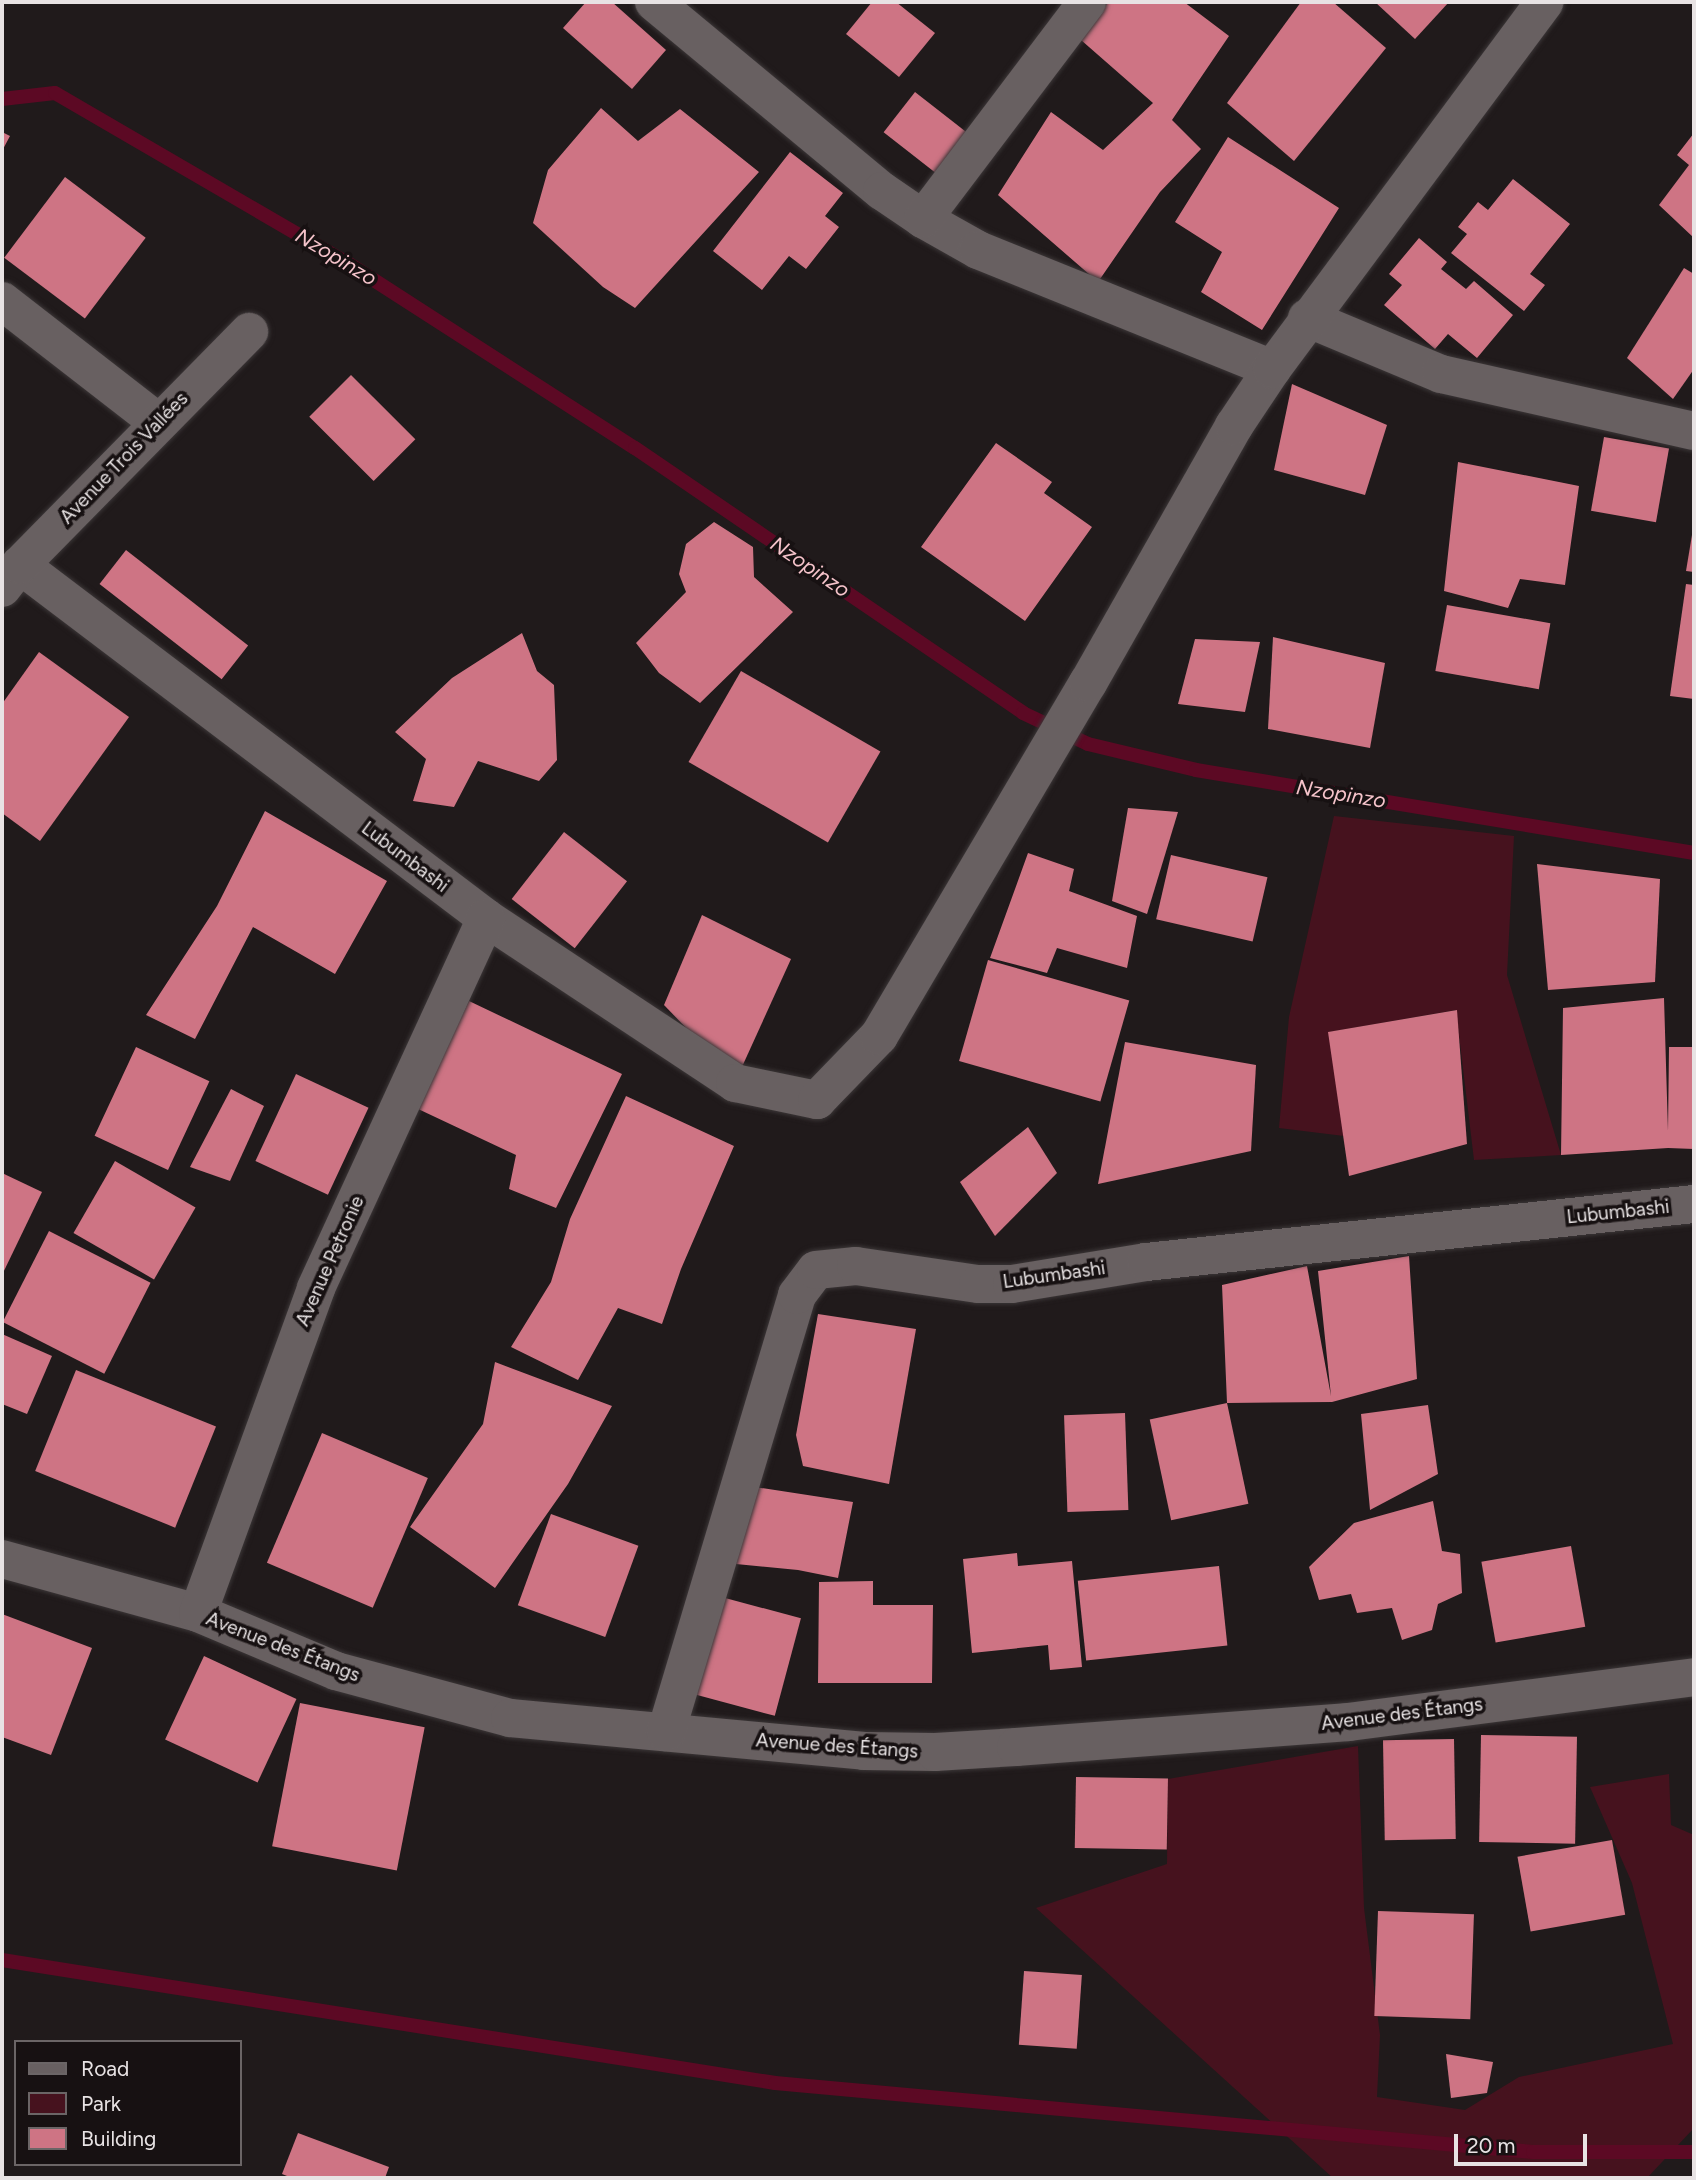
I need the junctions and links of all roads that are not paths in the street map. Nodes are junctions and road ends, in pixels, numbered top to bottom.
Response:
1 (653, 2) edge
2 (1087, 2) edge
3 (1545, 2) edge
4 (923, 219) junction
5 (2, 301) edge
6 (1307, 318) junction
7 (250, 332) dead end
8 (1272, 369) junction
9 (158, 422) junction
10 (1694, 430) edge
11 (11, 576) edge
12 (485, 918) junction
13 (1694, 1204) edge
14 (2, 1559) edge
15 (198, 1614) junction
16 (1694, 1676) edge
17 (666, 1732) junction

1 - 4 street
2 - 4 street
3 - 6 street
4 - 8 street
5 - 9 street
6 - 8 street
6 - 10 street
7 - 9 street, Avenue Trois Vallées
8 - 12 street, Lubumbashi
9 - 11 street, Avenue Trois Vallées
11 - 12 street, Lubumbashi
12 - 15 street, Avenue Petronie
13 - 17 street, Lubumbashi
14 - 15 street, Avenue des Étangs
15 - 17 street, Avenue des Étangs
16 - 17 street, Avenue des Étangs

